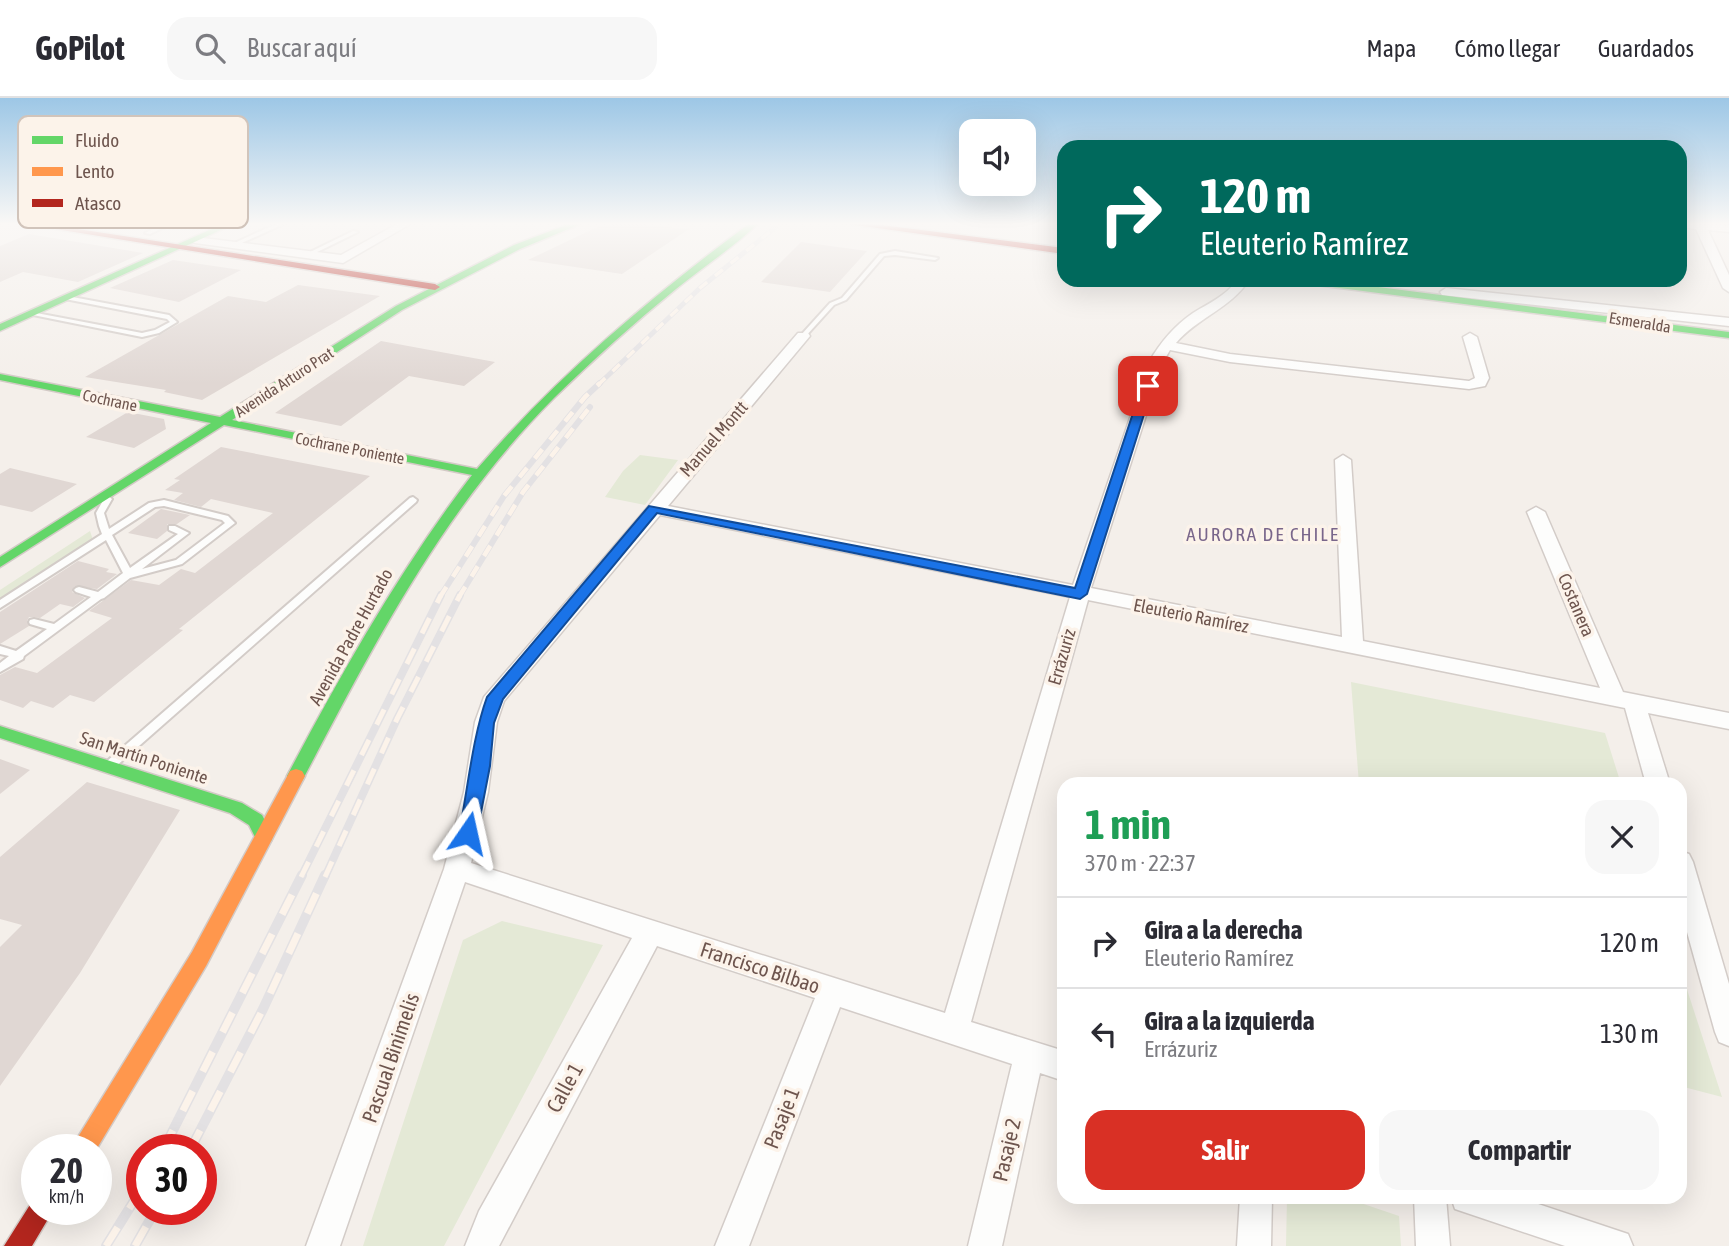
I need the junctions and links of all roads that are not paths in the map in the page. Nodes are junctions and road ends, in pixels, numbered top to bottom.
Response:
1 (115, 277) edge
2 (363, 277) edge
3 (435, 277) edge
4 (456, 277) edge
5 (684, 277) edge
6 (863, 277) edge
7 (418, 285) junction
8 (435, 287) junction
9 (1238, 287) edge
10 (1355, 287) edge
11 (1397, 287) edge
12 (67, 298) junction
13 (1511, 307) junction
14 (32, 314) junction
15 (1729, 322) edge
16 (1671, 327) junction
17 (0, 328) edge
18 (803, 335) joint
19 (1729, 335) edge
20 (1470, 337) dead end
21 (1712, 341) junction
22 (1729, 343) edge
23 (1166, 345) junction
24 (1729, 351) edge
25 (0, 377) edge
26 (201, 419) junction
27 (220, 423) junction
28 (1343, 460) dead end
29 (481, 473) junction
30 (111, 492) junction
31 (413, 500) dead end
32 (654, 508) junction
33 (1536, 512) dead end
34 (132, 517) junction
35 (36, 521) dead end
36 (145, 521) dead end
37 (172, 528) dead end
38 (107, 534) junction
39 (0, 563) edge
40 (130, 575) junction
41 (79, 590) dead end
42 (1080, 594) junction
43 (101, 596) junction
44 (0, 605) edge
45 (34, 622) dead end
46 (56, 628) junction
47 (1353, 648) junction
48 (0, 650) edge
49 (19, 656) junction
50 (0, 668) edge
51 (1624, 700) junction
52 (1729, 721) edge
53 (0, 732) edge
54 (108, 767) junction
55 (1655, 777) edge
56 (264, 836) junction
57 (457, 869) junction
58 (1687, 886) edge
59 (650, 932) junction
60 (832, 991) junction
61 (954, 1031) junction
62 (1729, 1032) edge
63 (1029, 1055) junction
64 (1057, 1064) edge
65 (92, 1134) edge
66 (1256, 1204) edge
67 (1430, 1204) edge
68 (1487, 1204) edge
69 (31, 1225) edge
70 (16, 1246) edge
71 (323, 1246) edge
72 (482, 1246) edge
73 (732, 1246) edge
74 (985, 1246) edge
75 (1254, 1246) edge
76 (1433, 1246) edge
77 (1616, 1246) edge

1 - 12 main road
2 - 7 main road
3 - 7 main road, Avenida Arturo Prat
4 - 8 main road, Avenida Arturo Prat
5 - 29 main road, Avenida Padre Hurtado
6 - 18 lane
7 - 8 main road
7 - 26 main road, Avenida Arturo Prat
8 - 27 main road, Avenida Arturo Prat
9 - 23 street, Errázuriz
10 - 13 main road, Esmeralda
11 - 15 street, Esmeralda
12 - 14 main road
12 - 14 lane
13 - 16 main road, Esmeralda
13 - 21 main road
14 - 17 main road
16 - 19 main road, Esmeralda
16 - 21 main road
18 - 32 street, Manuel Montt
20 - 23 street
21 - 22 main road
21 - 24 main road
23 - 42 street, Errázuriz
25 - 26 main road, Cochrane
26 - 27 main road, Cochrane
26 - 35 main road, Avenida Arturo Prat
27 - 29 main road, Cochrane Poniente
27 - 30 main road, Avenida Arturo Prat
28 - 47 street
29 - 56 main road, Avenida Padre Hurtado
30 - 38 lane
30 - 39 main road, Avenida Arturo Prat
31 - 54 lane
32 - 42 street, Eleuterio Ramírez
32 - 57 street, Manuel Montt
33 - 51 street, Costanera
34 - 36 lane
34 - 38 lane
34 - 40 lane
37 - 40 lane
38 - 40 lane
38 - 44 lane
40 - 43 lane
41 - 43 lane
42 - 47 street, Eleuterio Ramírez
42 - 61 street, Errázuriz
43 - 46 lane
45 - 46 lane
46 - 49 lane
47 - 51 street, Eleuterio Ramírez
48 - 49 lane
49 - 50 lane
51 - 52 street, Eleuterio Ramírez
51 - 55 street, Costanera
53 - 54 main road, San Martín Poniente
54 - 56 main road, San Martín Poniente
56 - 65 main road, Avenida Padre Hurtado
57 - 59 street, Francisco Bilbao
57 - 71 street, Pascual Binimelis
58 - 62 street
59 - 60 street, Francisco Bilbao
59 - 72 street, Calle 1
60 - 61 street, Francisco Bilbao
60 - 73 street, Pasaje 1
61 - 63 street, Francisco Bilbao
63 - 64 street, Francisco Bilbao
63 - 74 street, Pasaje 2
66 - 75 street
67 - 76 street
68 - 77 street
69 - 70 main road

